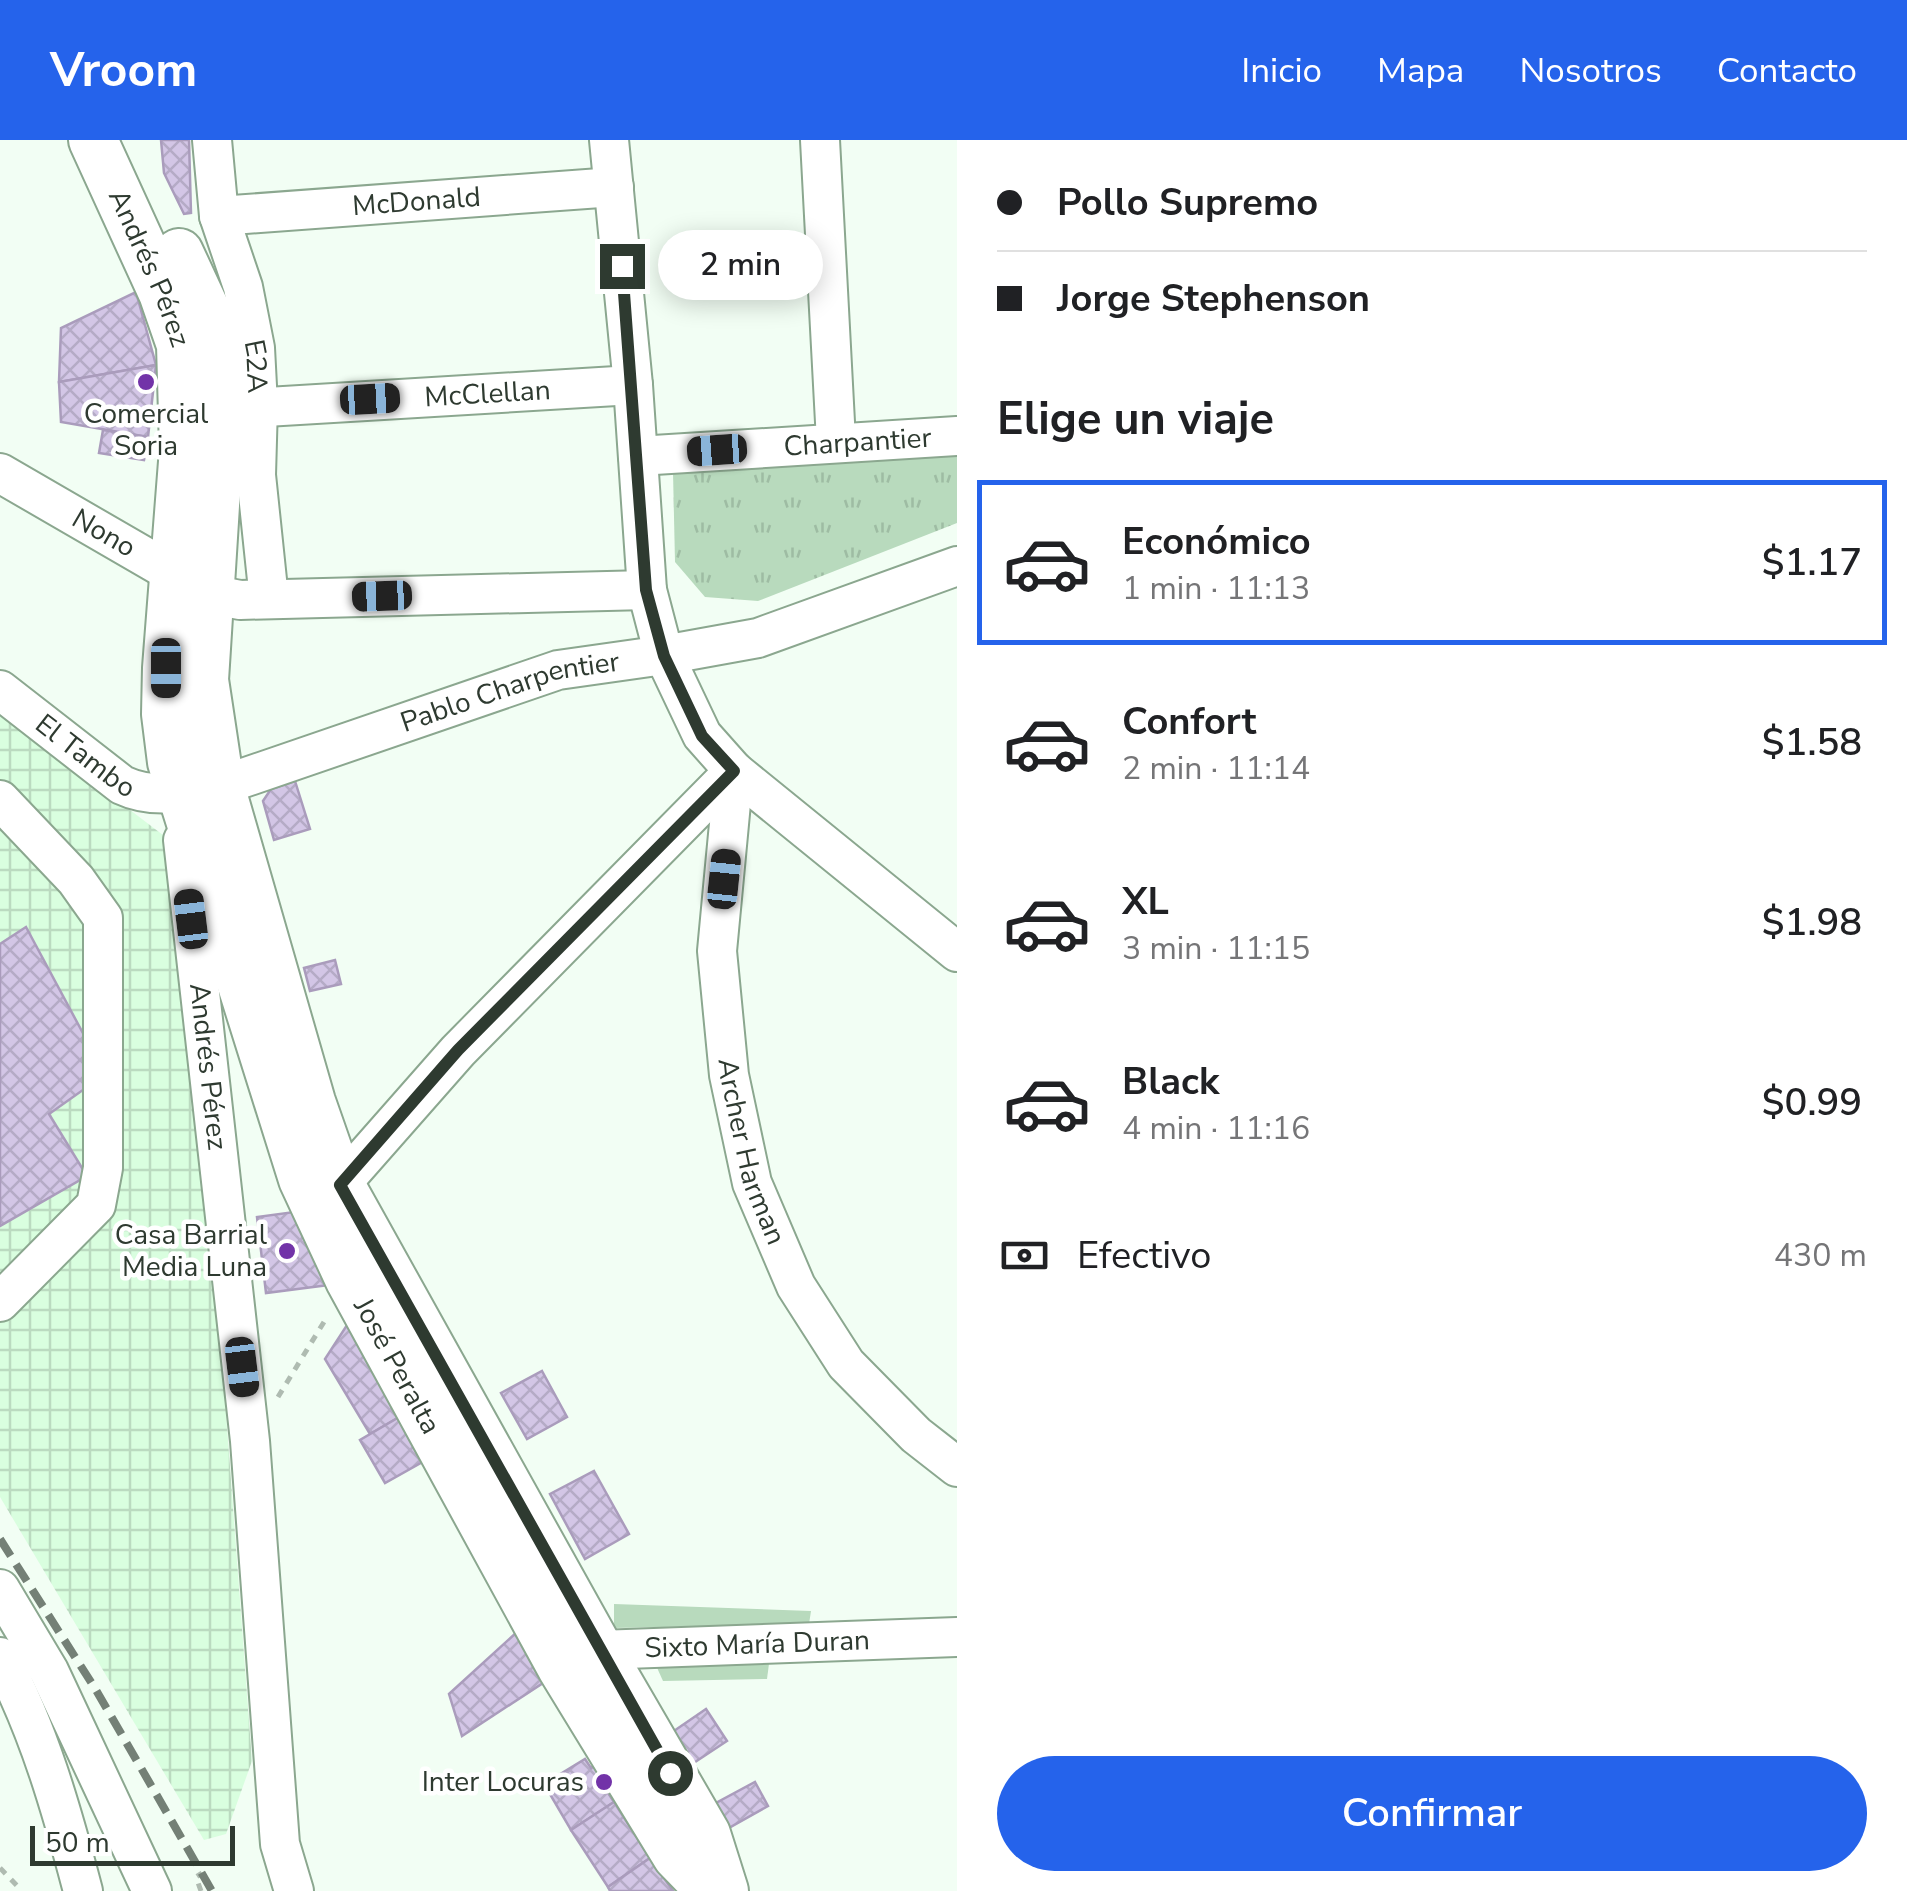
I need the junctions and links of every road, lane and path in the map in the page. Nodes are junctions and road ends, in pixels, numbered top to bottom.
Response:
1 (93, 140) edge
2 (129, 140) edge
3 (212, 140) edge
4 (609, 140) edge
5 (820, 140) edge
6 (614, 187) junction
7 (219, 216) junction
8 (633, 384) junction
9 (240, 408) junction
10 (957, 436) edge
11 (836, 442) junction
12 (638, 456) junction
13 (0, 473) edge
14 (957, 566) edge
15 (190, 583) junction
16 (646, 590) junction
17 (268, 599) junction
18 (664, 656) junction
19 (0, 690) edge
20 (734, 771) junction
21 (201, 789) junction
22 (8, 822) edge
23 (957, 952) edge
24 (332, 1205) junction
25 (350, 1280) junction
26 (0, 1302) edge
27 (250, 1441) junction
28 (957, 1467) edge
29 (0, 1589) edge
30 (957, 1638) edge
31 (0, 1657) edge
32 (581, 1659) junction
33 (0, 1868) edge
34 (202, 1873) dead end
35 (22, 1891) edge
36 (83, 1891) edge
37 (152, 1891) edge
38 (201, 1891) edge
39 (294, 1891) edge
40 (711, 1891) edge
41 (724, 1891) edge

1 - 15 main road, Andrés Pérez
2 - 9 main road, Andrés Pérez
3 - 7 street, E2A
4 - 6 street
5 - 11 street
6 - 7 street, McDonald
6 - 8 street
7 - 9 street, E2A
8 - 9 street, McClellan
8 - 12 street
9 - 15 main road, Andrés Pérez
9 - 17 street, E2A
10 - 11 street, Charpantier
11 - 12 street, Charpantier
12 - 16 street
13 - 15 street, Nono
14 - 18 street, Pablo Charpentier
15 - 17 street
15 - 21 main road, Andrés Pérez
16 - 17 street
16 - 18 street
18 - 20 street
18 - 21 street, Pablo Charpentier
19 - 21 street, El Tambo
20 - 23 street
20 - 24 street
20 - 28 street, Archer Harman
21 - 24 main road, José Peralta
21 - 27 street, Andrés Pérez
22 - 26 street
24 - 25 main road, José Peralta
24 - 32 main road, José Peralta
25 - 27 path
25 - 32 main road, José Peralta
27 - 39 street, Andrés Pérez
29 - 37 street
30 - 32 street, Sixto María Duran
31 - 36 street
32 - 40 main road, José Peralta
32 - 41 main road, José Peralta
33 - 35 path
34 - 38 path

